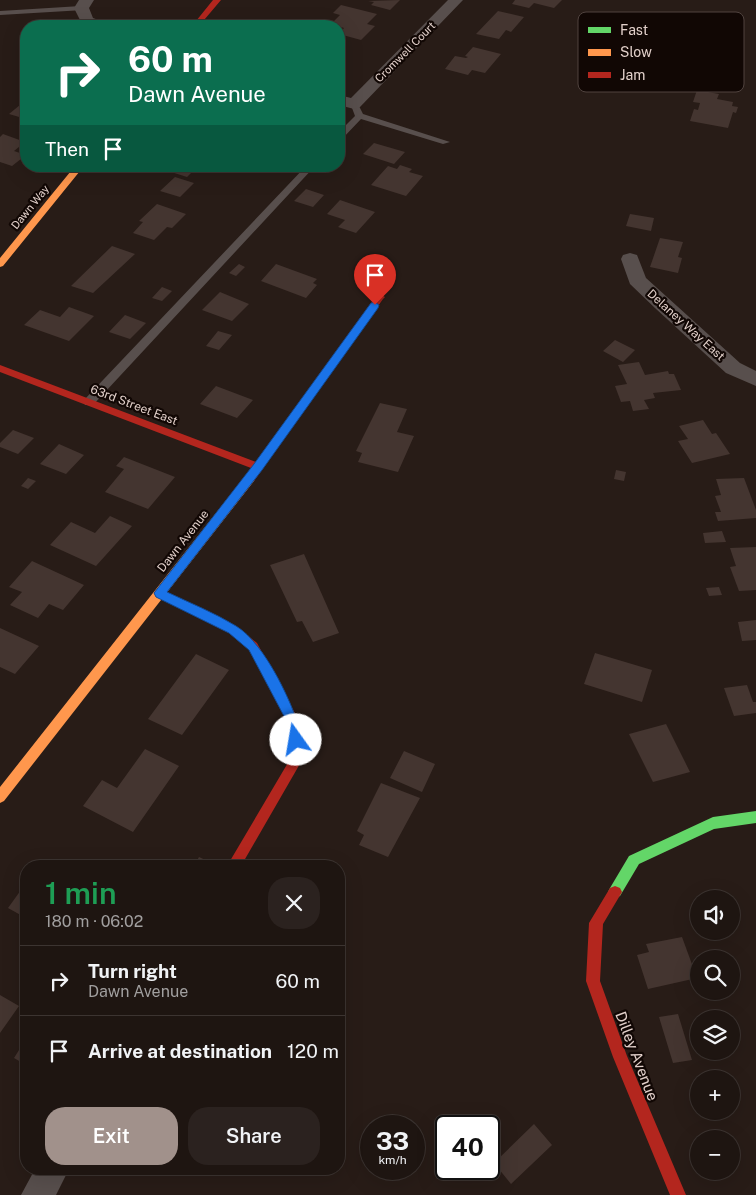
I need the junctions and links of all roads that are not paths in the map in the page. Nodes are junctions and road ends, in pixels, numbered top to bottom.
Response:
1 (217, 0) edge
2 (456, 0) edge
3 (84, 4) edge
4 (0, 13) edge
5 (87, 20) edge
6 (200, 20) edge
7 (351, 107) edge
8 (345, 122) edge
9 (446, 142) dead end
10 (75, 172) edge
11 (305, 172) edge
12 (630, 259) dead end
13 (0, 264) edge
14 (380, 297) dead end
15 (0, 368) edge
16 (756, 379) edge
17 (89, 402) junction
18 (258, 467) junction
19 (160, 593) junction
20 (0, 797) edge
21 (756, 817) edge
22 (238, 860) edge
23 (49, 1175) edge
24 (37, 1195) edge
25 (678, 1195) edge

1 - 6 street
2 - 7 street, Cromwell Court
3 - 4 lane
3 - 5 street
7 - 8 lane
7 - 9 lane
10 - 13 street, Dawn Way
11 - 17 lane
12 - 16 street, Delaney Way East
14 - 18 street, Dawn Avenue
15 - 17 street, 63rd Street East
17 - 18 street, 63rd Street East
18 - 19 street, Dawn Avenue
19 - 20 street, Dawn Avenue
19 - 22 street
21 - 25 street, Dilley Avenue
23 - 24 street

